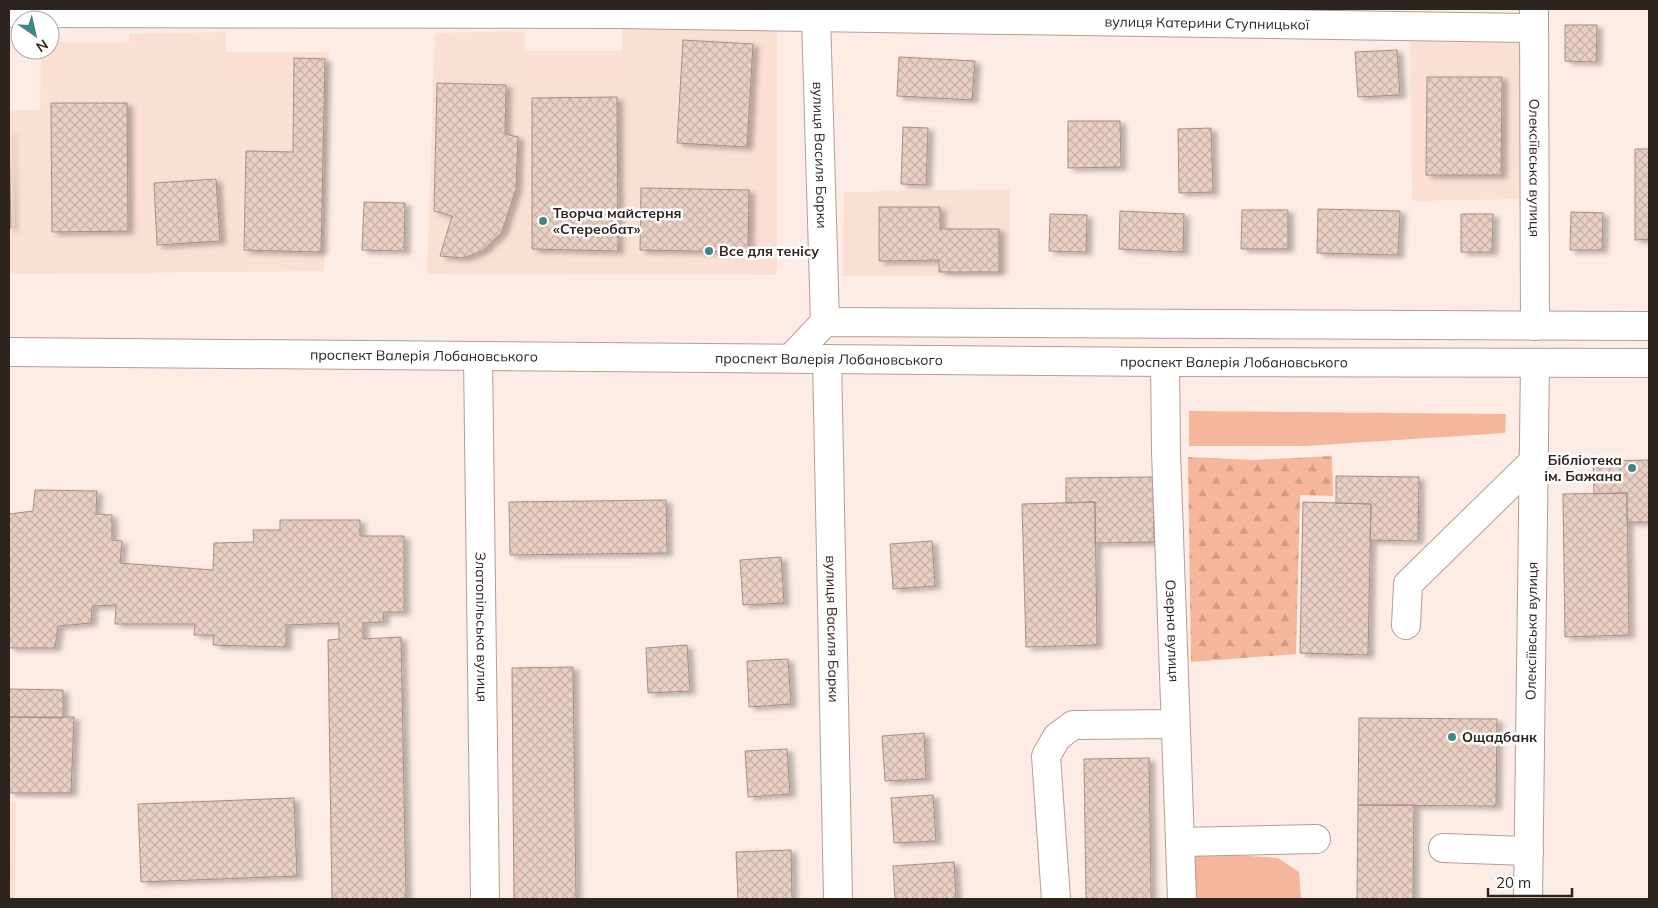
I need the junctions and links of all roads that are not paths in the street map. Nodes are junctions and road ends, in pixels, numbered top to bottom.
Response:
1 (616, 11) edge
2 (9, 13) edge
3 (1006, 14) edge
4 (816, 17) junction
5 (1534, 18) edge
6 (826, 322) junction
7 (1535, 326) junction
8 (1649, 326) edge
9 (9, 352) edge
10 (478, 356) junction
11 (791, 358) junction
12 (827, 359) junction
13 (1165, 362) junction
14 (1649, 363) edge
15 (1535, 364) junction
16 (1535, 460) junction
17 (1406, 625) dead end
18 (1175, 724) junction
19 (1316, 839) dead end
20 (1180, 842) junction
21 (1444, 848) dead end
22 (1529, 851) junction
23 (485, 899) edge
24 (838, 899) edge
25 (1056, 899) edge
26 (1182, 899) edge
27 (1528, 899) edge

1 - 2 street, вулиця Катерини Ступницької
1 - 4 street, вулиця Катерини Ступницької
3 - 4 street, вулиця Катерини Ступницької
3 - 5 street, вулиця Катерини Ступницької
4 - 6 street, вулиця Василя Барки
5 - 7 street, Олексіївська вулиця
6 - 7 street
6 - 11 street
7 - 8 street
9 - 10 street, проспект Валерія Лобановського
10 - 11 street, проспект Валерія Лобановського
10 - 23 street, Златопільська вулиця
11 - 12 street, проспект Валерія Лобановського
12 - 13 street, проспект Валерія Лобановського
12 - 24 street, вулиця Василя Барки
13 - 15 street, проспект Валерія Лобановського
13 - 18 street, Озерна вулиця
14 - 15 street, проспект Валерія Лобановського
15 - 16 street, Олексіївська вулиця
16 - 17 street
16 - 22 street, Олексіївська вулиця
18 - 20 street, Озерна вулиця
18 - 25 street
19 - 20 street
20 - 26 street, Озерна вулиця
21 - 22 street
22 - 27 street, Олексіївська вулиця

